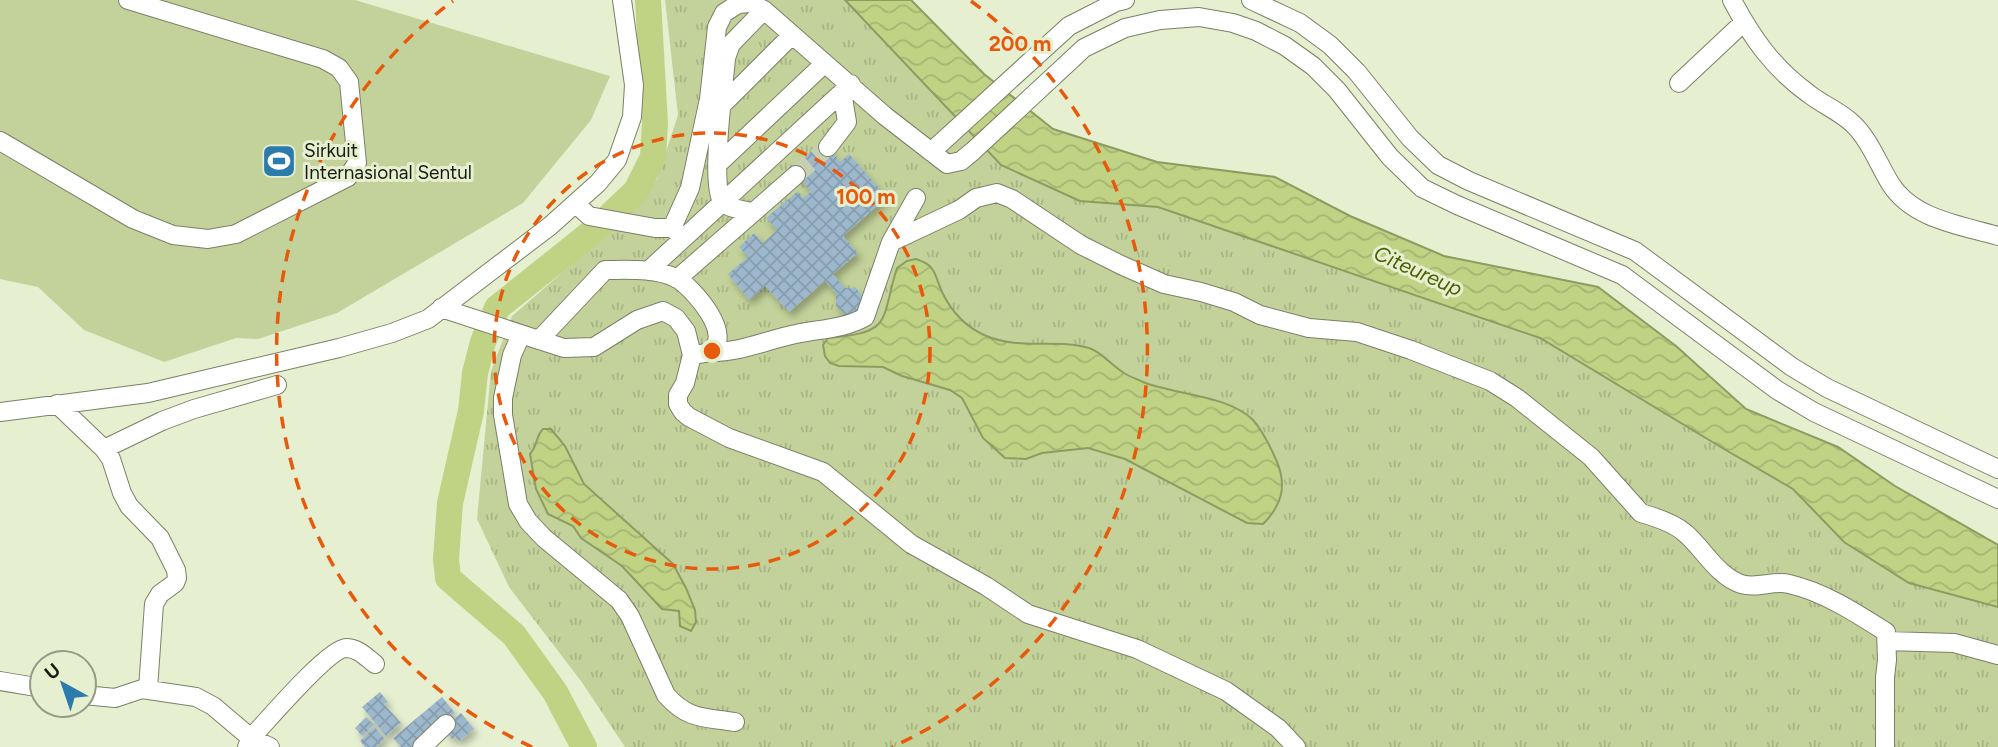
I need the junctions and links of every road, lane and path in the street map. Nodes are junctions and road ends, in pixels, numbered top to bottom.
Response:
1 (128, 0) edge
2 (622, 0) edge
3 (1125, 0) edge
4 (1251, 0) edge
5 (1732, 0) edge
6 (764, 10) junction
7 (1744, 22) junction
8 (792, 36) junction
9 (1048, 45) junction
10 (824, 64) junction
11 (1068, 64) junction
12 (1679, 83) dead end
13 (847, 88) junction
14 (722, 105) junction
15 (0, 141) edge
16 (828, 147) tunnel mouth
17 (931, 152) junction
18 (718, 164) junction
19 (796, 175) tunnel mouth
20 (916, 198) dead end
21 (723, 202) junction
22 (576, 204) junction
23 (752, 212) junction
24 (670, 231) junction
25 (1998, 236) edge
26 (891, 242) junction
27 (648, 271) junction
28 (677, 279) junction
29 (441, 308) junction
30 (513, 332) junction
31 (539, 340) junction
32 (700, 353) junction
33 (277, 385) dead end
34 (1827, 388) junction
35 (57, 404) junction
36 (0, 412) edge
37 (1814, 412) junction
38 (104, 449) junction
39 (1998, 469) edge
40 (1998, 499) edge
41 (1887, 641) junction
42 (1998, 655) edge
43 (375, 664) dead end
44 (0, 681) edge
45 (28, 686) edge
46 (148, 690) junction
47 (98, 696) edge
48 (735, 722) dead end
49 (446, 724) dead end
50 (249, 743) edge
51 (270, 747) edge
52 (422, 747) edge
53 (1296, 747) edge
54 (1885, 747) edge

1 - 15 street
2 - 22 street
3 - 9 street
4 - 34 street
5 - 7 street
6 - 8 street
6 - 14 street
6 - 24 street
7 - 12 street
7 - 25 street
8 - 10 street
8 - 14 street
9 - 11 street
9 - 17 street
10 - 13 street
10 - 18 street
11 - 17 street
11 - 37 street
13 - 16 street
13 - 17 street
13 - 21 street
14 - 18 street
18 - 21 street
19 - 23 street
20 - 26 street
21 - 23 street
21 - 24 street
22 - 24 street
22 - 29 street
23 - 28 street
24 - 27 street
26 - 32 street
26 - 41 street
27 - 28 street
27 - 31 street
28 - 32 street
29 - 30 street
29 - 35 street
30 - 31 street
30 - 48 street
31 - 32 street
32 - 53 street
33 - 38 street
34 - 37 street
34 - 39 street
35 - 36 street
35 - 38 street
37 - 40 street
38 - 46 street
41 - 42 street
41 - 54 street
43 - 50 street
44 - 45 street
46 - 47 street
46 - 50 street
49 - 52 street
50 - 51 street

